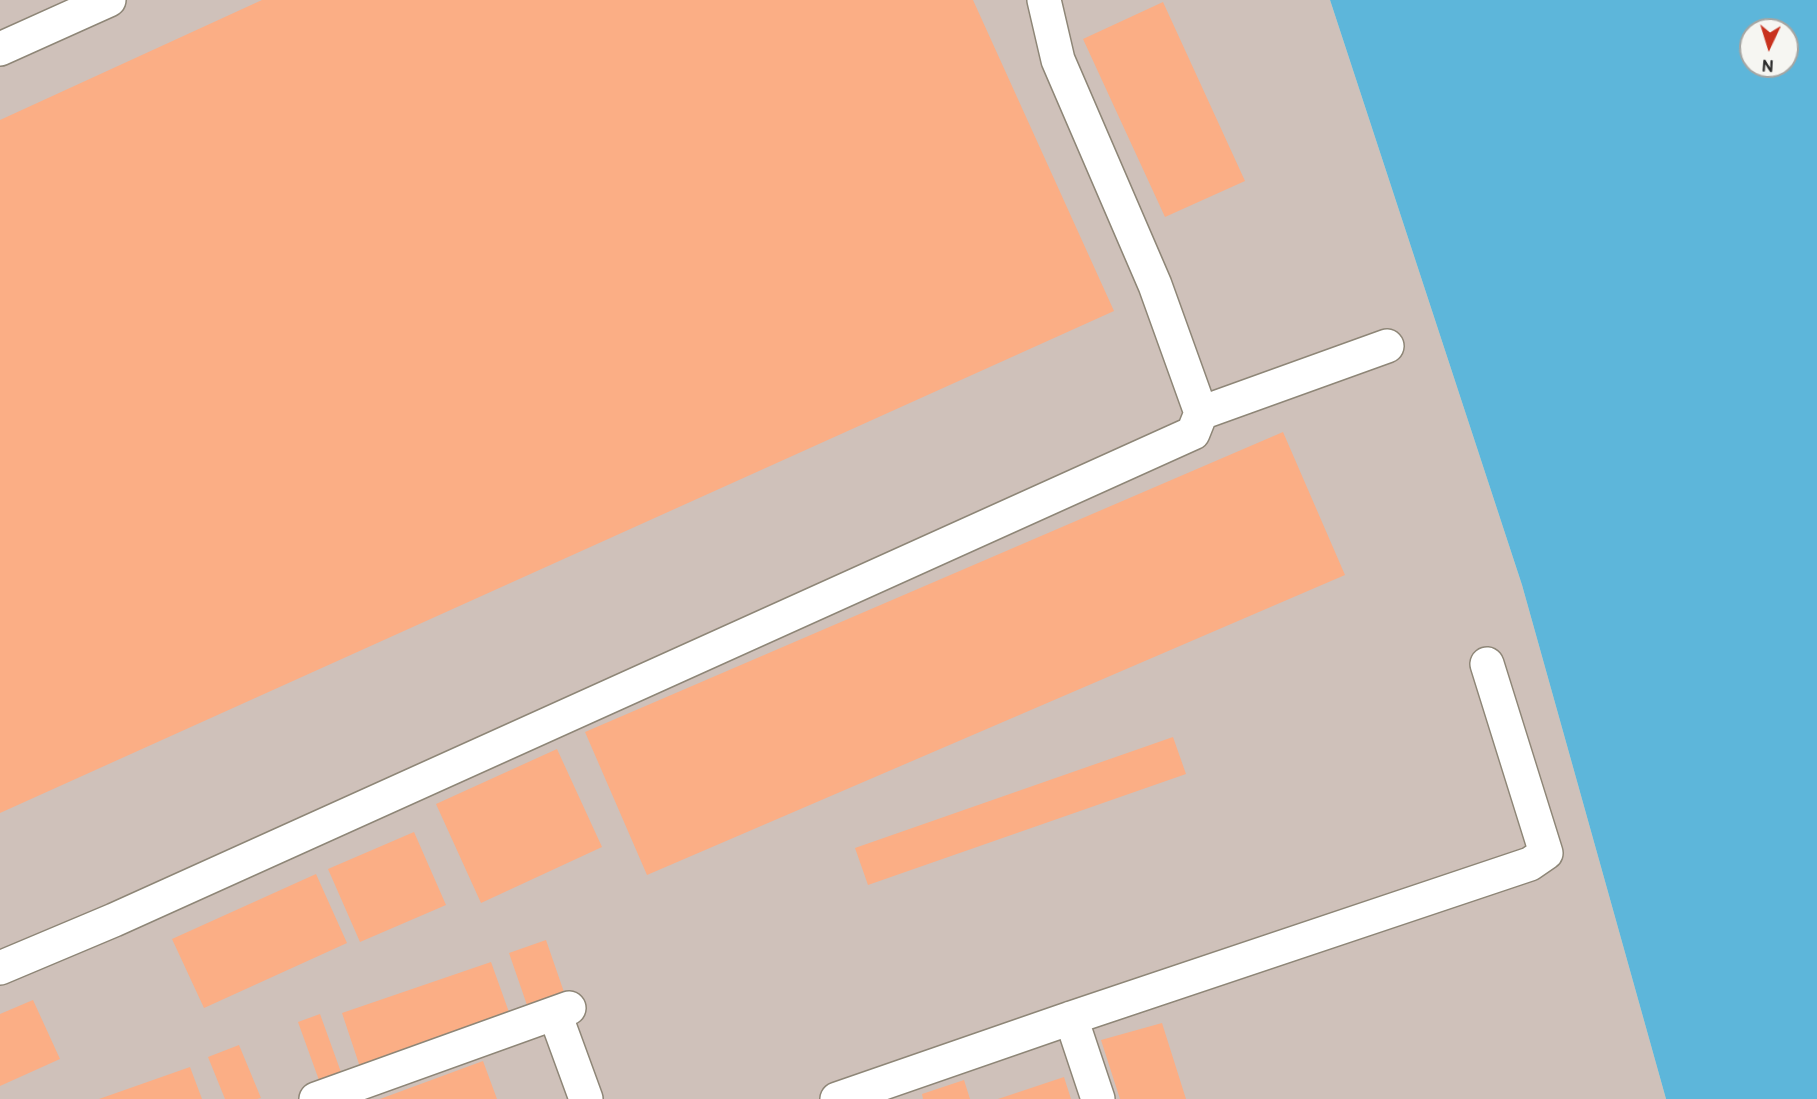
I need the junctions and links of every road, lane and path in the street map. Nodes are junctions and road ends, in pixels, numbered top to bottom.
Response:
1 (109, 0) edge
2 (1044, 0) edge
3 (0, 49) edge
4 (1387, 346) dead end
5 (1201, 413) junction
6 (1487, 664) dead end
7 (0, 968) edge
8 (1071, 1018) junction
9 (316, 1099) edge
10 (586, 1099) edge
11 (837, 1099) edge
12 (1098, 1099) edge

1 - 3 lane
2 - 5 lane
4 - 5 lane
5 - 7 lane
6 - 8 lane
8 - 11 lane
8 - 12 lane
9 - 10 lane

